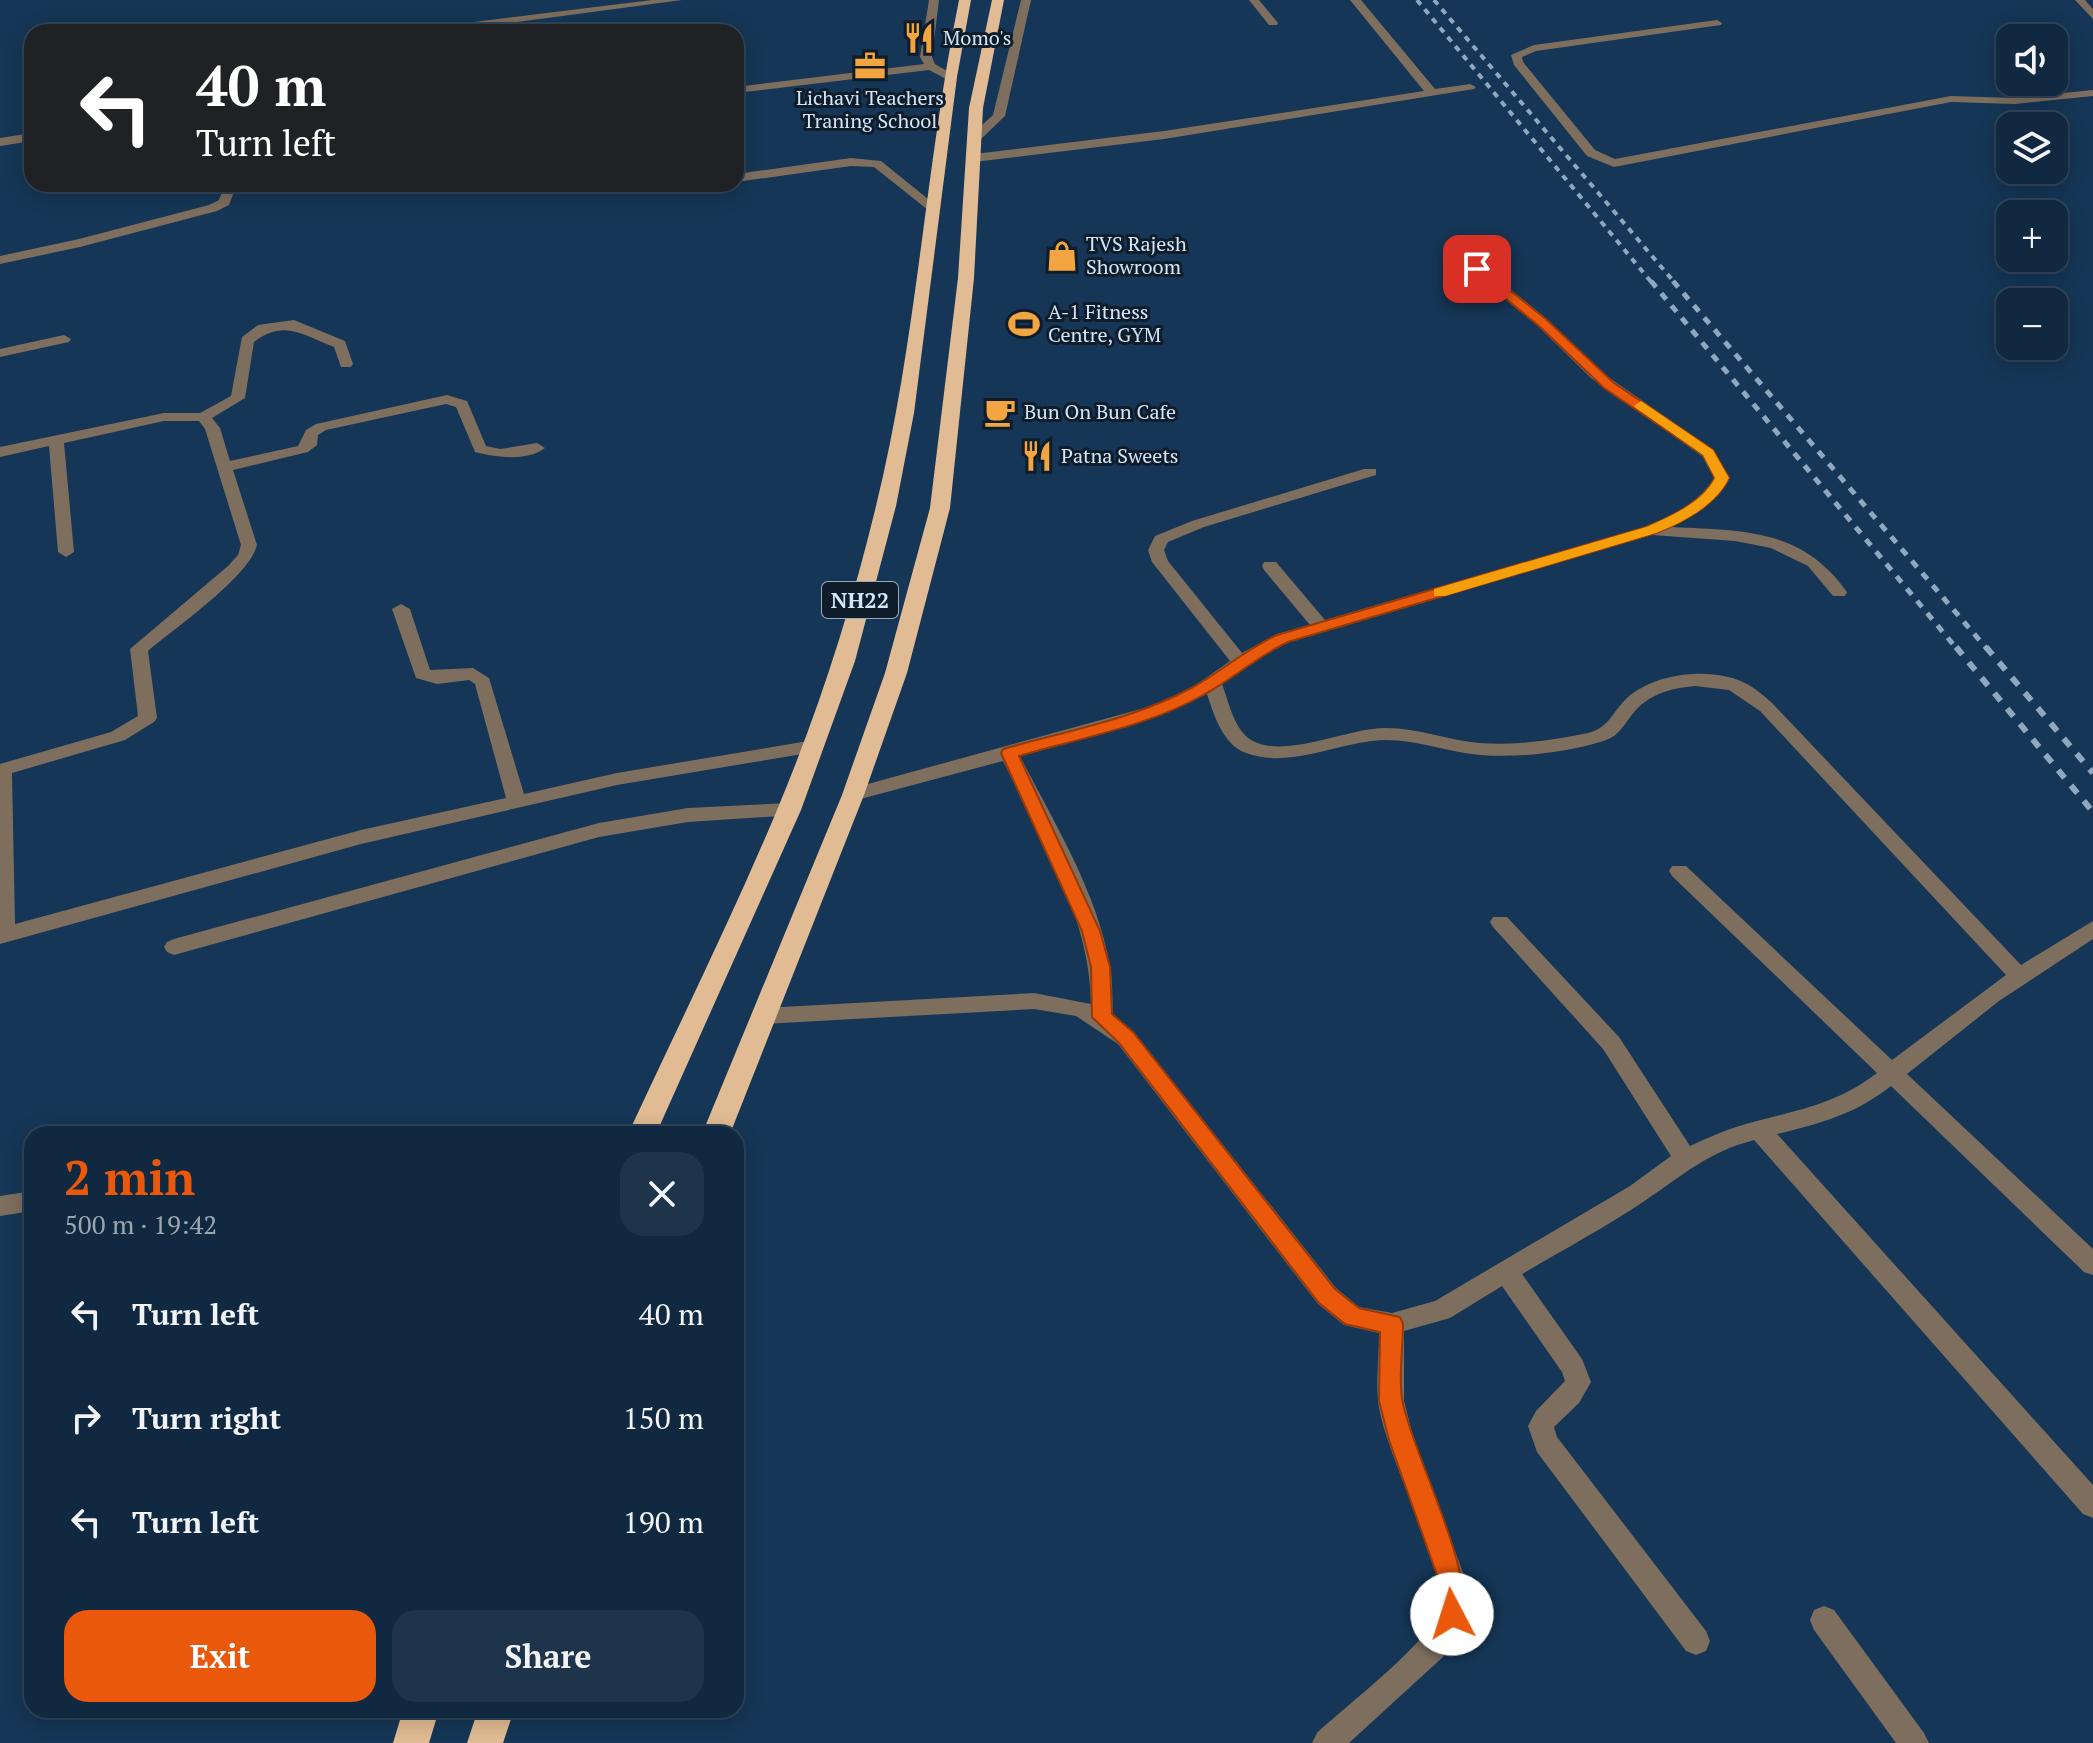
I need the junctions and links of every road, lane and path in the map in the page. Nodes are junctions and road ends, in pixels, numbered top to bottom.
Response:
1 (677, 0) edge
2 (934, 0) edge
3 (965, 0) edge
4 (998, 0) edge
5 (1026, 0) edge
6 (1254, 0) edge
7 (1355, 0) edge
8 (2080, 0) edge
9 (2093, 16) edge
10 (1273, 23) dead end
11 (1717, 23) dead end
12 (482, 24) edge
13 (931, 66) junction
14 (950, 77) junction
15 (1470, 87) dead end
16 (744, 89) edge
17 (1432, 93) junction
18 (2093, 93) edge
19 (24, 138) edge
20 (0, 142) edge
21 (975, 148) junction
22 (744, 177) edge
23 (228, 192) edge
24 (932, 207) junction
25 (1455, 251) dead end
26 (0, 260) edge
27 (64, 339) dead end
28 (0, 353) edge
29 (346, 364) dead end
30 (203, 417) junction
31 (56, 440) junction
32 (537, 448) dead end
33 (0, 452) edge
34 (224, 467) junction
35 (1370, 472) dead end
36 (1651, 530) junction
37 (66, 552) dead end
38 (1270, 566) dead end
39 (1839, 592) dead end
40 (401, 609) dead end
41 (1321, 627) junction
42 (1240, 662) junction
43 (1212, 682) junction
44 (814, 746) junction
45 (1009, 753) junction
46 (2, 770) edge
47 (853, 795) junction
48 (517, 802) junction
49 (789, 810) junction
50 (1679, 871) dead end
51 (1500, 922) dead end
52 (2093, 929) edge
53 (3, 935) edge
54 (174, 947) dead end
55 (2020, 977) junction
56 (764, 1016) junction
57 (1102, 1017) junction
58 (1889, 1074) junction
59 (646, 1126) edge
60 (719, 1126) edge
61 (1759, 1130) junction
62 (1685, 1158) junction
63 (24, 1202) edge
64 (0, 1206) edge
65 (2093, 1265) edge
66 (1505, 1270) junction
67 (1392, 1324) junction
68 (2093, 1505) edge
69 (1824, 1620) dead end
70 (1696, 1641) dead end
71 (419, 1718) edge
72 (493, 1718) edge
73 (411, 1743) edge
74 (485, 1743) edge
75 (1327, 1743) edge
76 (1914, 1743) edge

1 - 12 street
2 - 13 street
3 - 14 highway, NH22
4 - 21 highway, NH22
5 - 21 street
6 - 10 street
7 - 17 street
8 - 9 street
11 - 18 street
13 - 14 street
13 - 16 street
14 - 24 highway, NH22
15 - 17 street
17 - 21 street
19 - 20 street
21 - 47 highway, NH22
22 - 24 street
23 - 26 street
24 - 44 highway, NH22
25 - 36 street
27 - 28 street
29 - 30 street
30 - 31 street
30 - 34 street
31 - 33 street
31 - 37 street
32 - 34 street
34 - 46 street
35 - 42 street
36 - 39 street
36 - 41 street
38 - 41 street
40 - 48 street
41 - 42 street
42 - 43 street
43 - 45 street
43 - 55 street
44 - 48 street
44 - 49 highway, NH22
45 - 47 street
45 - 57 street
46 - 53 street
47 - 56 highway, NH22
48 - 53 street
49 - 54 street
49 - 59 highway, NH22
50 - 58 street
51 - 62 street
52 - 55 street
55 - 58 street
56 - 57 street
56 - 60 highway, NH22
57 - 67 street
58 - 61 street
58 - 65 street
61 - 62 street
61 - 68 street
62 - 66 street
63 - 64 street
66 - 67 street
66 - 70 street
67 - 75 street
69 - 76 street
71 - 73 highway
72 - 74 highway

